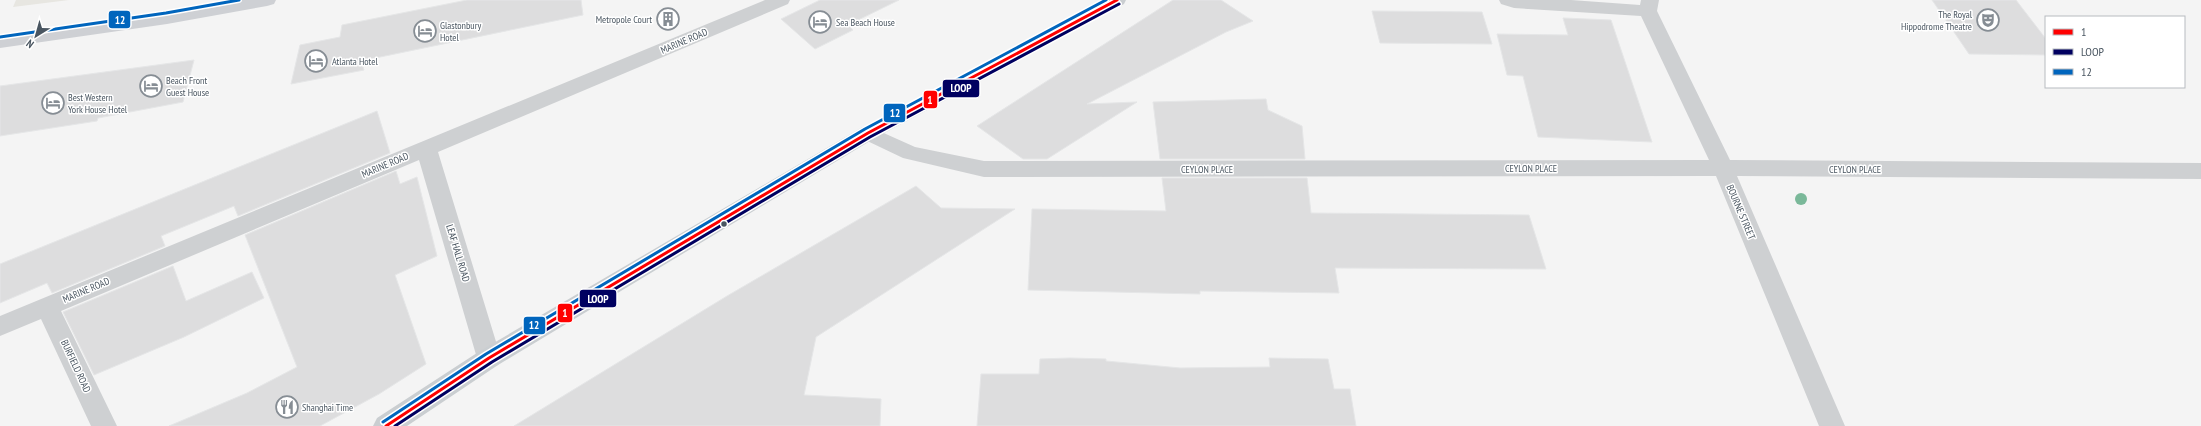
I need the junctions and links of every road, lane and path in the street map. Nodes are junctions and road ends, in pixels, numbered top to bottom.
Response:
1 (267, 0) edge
2 (1117, 0) edge
3 (1508, 0) edge
4 (772, 2) edge
5 (1649, 5) edge
6 (0, 42) edge
7 (868, 133) junction
8 (426, 148) junction
9 (1723, 168) junction
10 (2201, 171) edge
11 (47, 306) junction
12 (0, 326) edge
13 (489, 358) junction
14 (104, 426) edge
15 (386, 426) edge
16 (1832, 426) edge

1 - 6 main road
2 - 7 main road
3 - 5 street
4 - 8 street, MARINE ROAD
5 - 9 street, BOURNE STREET
7 - 9 street, CEYLON PLACE
7 - 13 main road
8 - 11 street, MARINE ROAD
8 - 13 street, LEAF HALL ROAD
9 - 10 street, CEYLON PLACE
9 - 16 street, BOURNE STREET
11 - 12 street, MARINE ROAD
11 - 14 street, BURFIELD ROAD
13 - 15 main road

